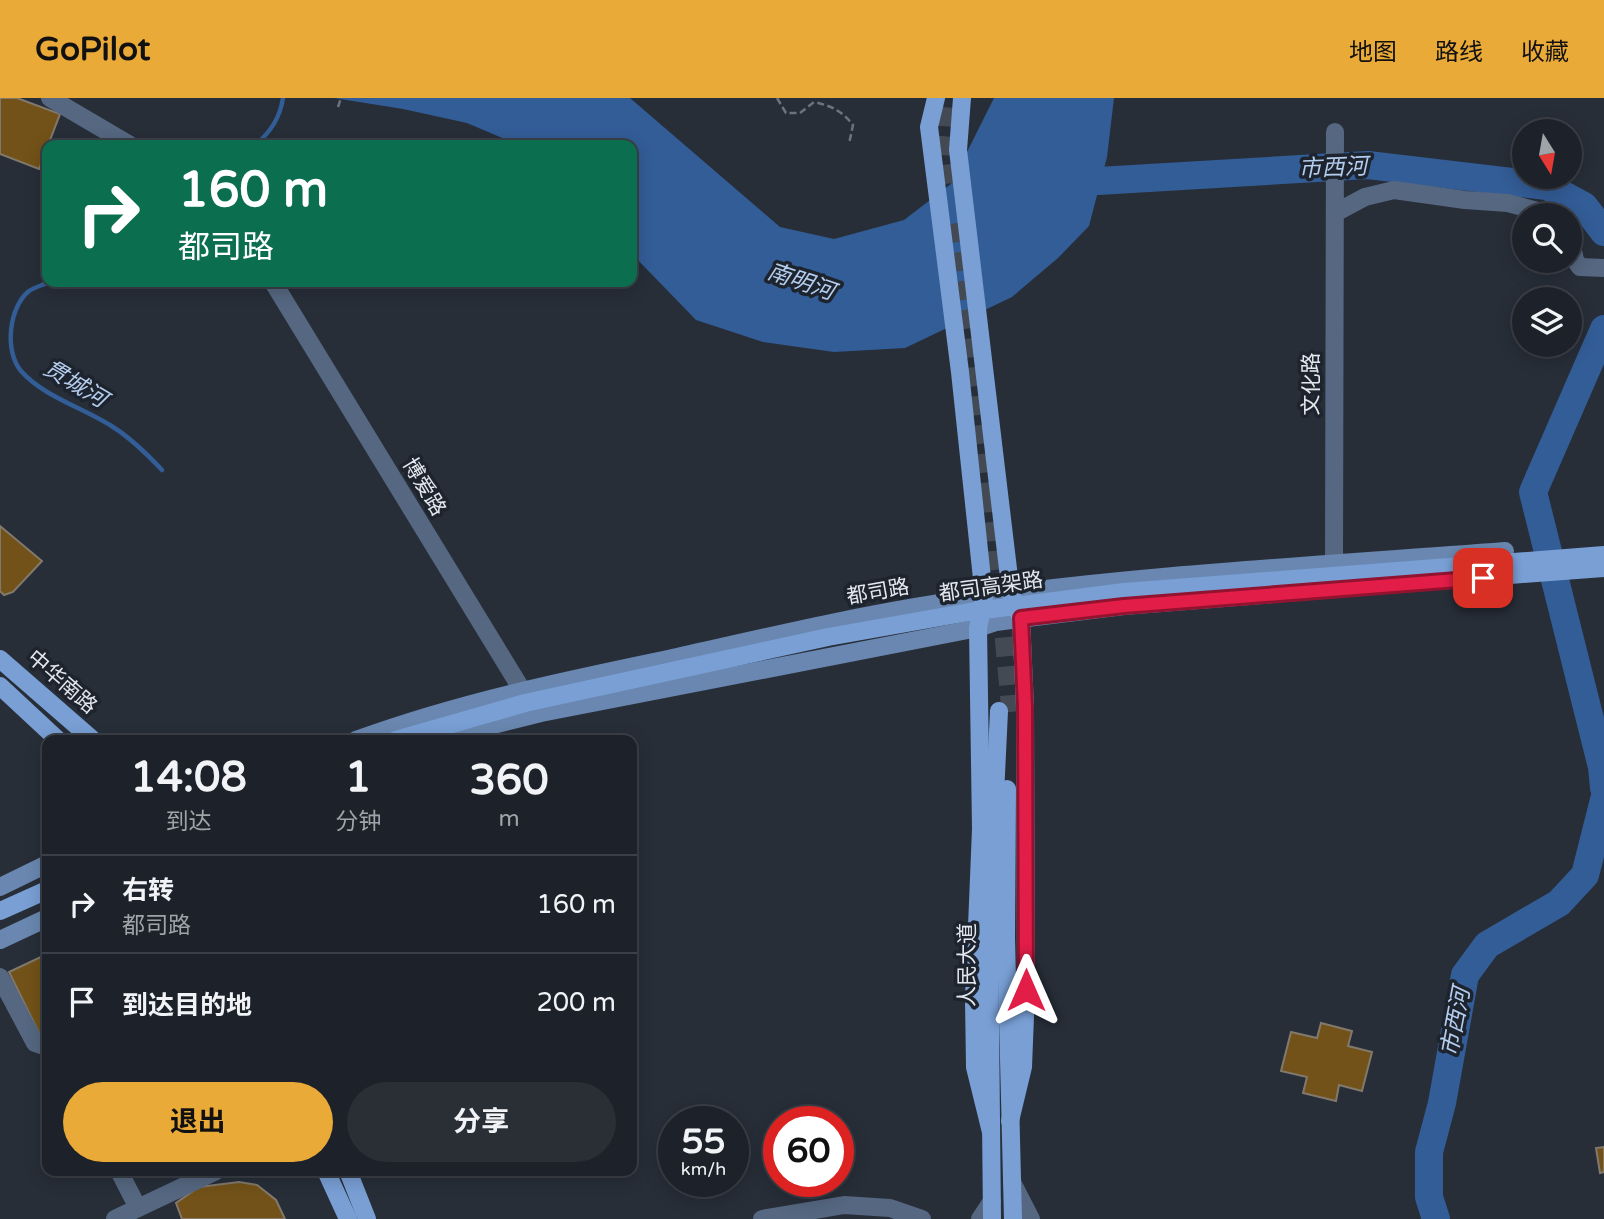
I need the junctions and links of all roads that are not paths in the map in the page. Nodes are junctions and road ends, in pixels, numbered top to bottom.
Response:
1 (50, 98) edge
2 (936, 98) edge
3 (962, 98) edge
4 (1335, 132) dead end
5 (121, 140) edge
6 (1512, 203) edge
7 (1335, 209) junction
8 (1582, 267) edge
9 (1604, 268) edge
10 (275, 287) edge
11 (1604, 543) edge
12 (1604, 555) edge
13 (1334, 564) junction
14 (1595, 568) edge
15 (1011, 594) junction
16 (984, 597) junction
17 (1021, 618) junction
18 (978, 628) junction
19 (0, 659) edge
20 (0, 686) edge
21 (522, 690) junction
22 (541, 713) junction
23 (53, 735) edge
24 (87, 735) edge
25 (370, 735) edge
26 (413, 735) edge
27 (454, 735) edge
28 (42, 866) edge
29 (0, 887) edge
30 (42, 892) edge
31 (0, 911) edge
32 (42, 920) edge
33 (0, 940) edge
34 (0, 977) edge
35 (42, 1045) edge
36 (1010, 1121) junction
37 (991, 1132) junction
38 (122, 1176) edge
39 (205, 1176) edge
40 (328, 1176) edge
41 (350, 1176) edge
42 (1012, 1182) junction
43 (992, 1201) junction
44 (138, 1208) junction
45 (115, 1219) edge
46 (348, 1219) edge
47 (367, 1219) edge
48 (762, 1219) edge
49 (922, 1219) edge
50 (980, 1219) edge
51 (992, 1219) edge
52 (1013, 1219) edge
53 (1031, 1219) edge

1 - 5 street
2 - 16 main road
3 - 15 main road
4 - 7 street, 文化路
6 - 7 street
7 - 13 street, 文化路
8 - 9 street
10 - 21 street, 博爱路
11 - 13 main road, 都司路
12 - 26 main road, 都司高架路
13 - 15 main road, 都司路
14 - 17 main road
15 - 16 main road, 都司路
15 - 17 main road
16 - 18 main road
16 - 21 main road, 都司路
17 - 18 main road
17 - 36 main road
18 - 22 main road
18 - 37 main road
19 - 24 main road, 中华南路
20 - 23 main road, 中华南路
21 - 22 street, 博爱路
21 - 25 main road, 都司路
22 - 27 main road
28 - 29 main road
30 - 31 main road
32 - 33 main road
34 - 35 street
36 - 37 main road, 人民大道
36 - 42 main road, 人民大道
37 - 43 main road, 人民大道
38 - 44 street
39 - 44 street
40 - 46 main road
41 - 47 main road
42 - 52 main road, 人民大道
42 - 53 street
43 - 50 street
43 - 51 main road, 人民大道
44 - 45 street
48 - 49 street

